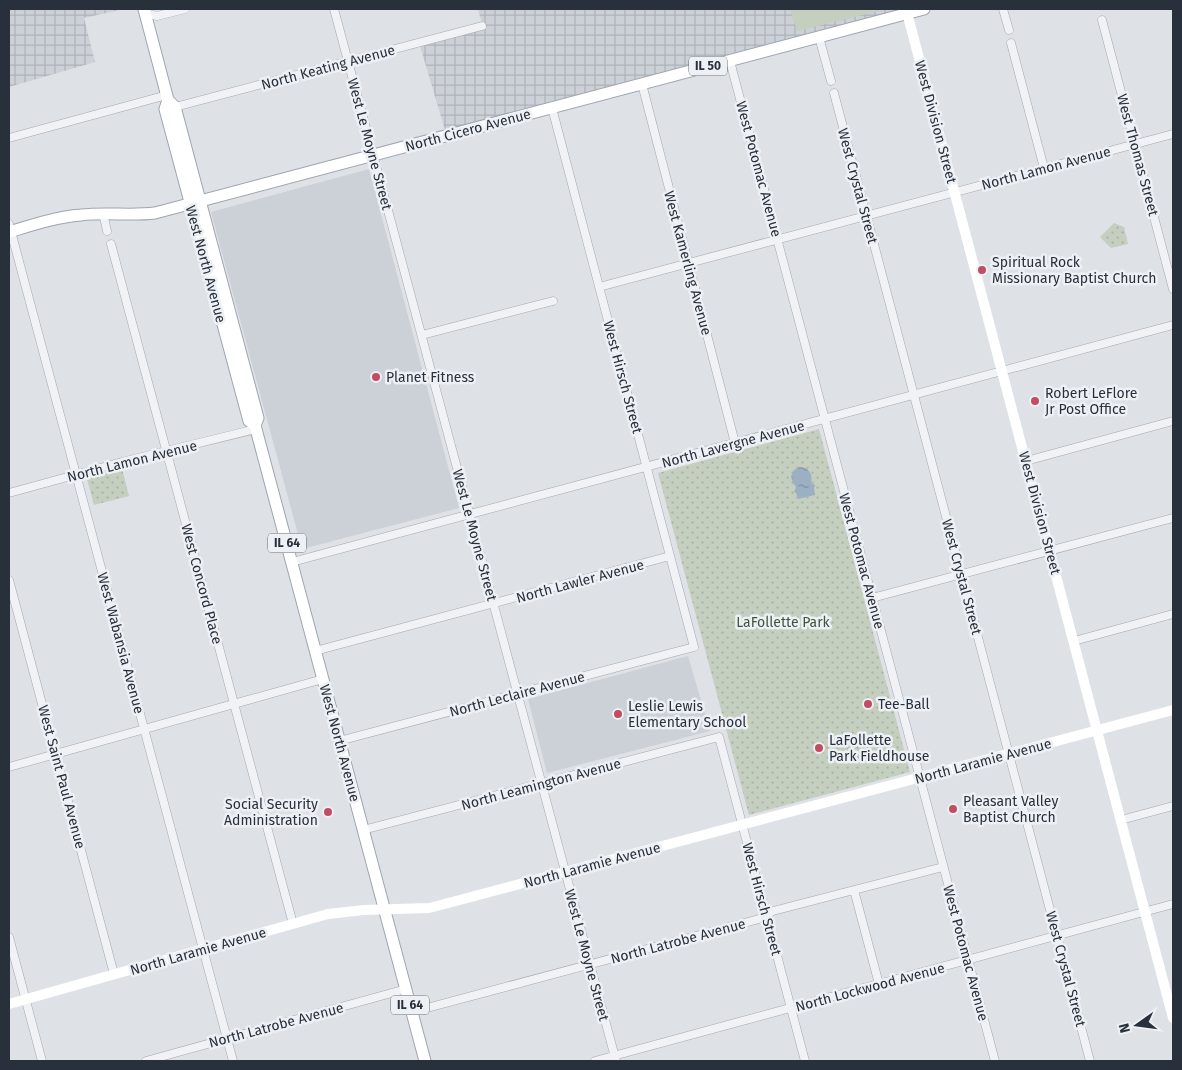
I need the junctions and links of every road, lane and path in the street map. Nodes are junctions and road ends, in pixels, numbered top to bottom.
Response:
1 (185, 9) edge
2 (334, 9) edge
3 (924, 9) edge
4 (1003, 9) edge
5 (144, 11) edge
6 (907, 11) edge
7 (1102, 20) dead end
8 (482, 26) dead end
9 (1009, 30) dead end
10 (819, 36) junction
11 (1011, 43) dead end
12 (730, 61) junction
13 (348, 62) junction
14 (831, 81) dead end
15 (642, 84) junction
16 (834, 93) dead end
17 (170, 101) junction
18 (552, 108) junction
19 (1173, 134) edge
20 (9, 138) edge
21 (1135, 144) junction
22 (374, 155) junction
23 (1044, 168) junction
24 (955, 192) junction
25 (195, 203) junction
26 (103, 213) junction
27 (866, 216) junction
28 (9, 229) edge
29 (107, 231) dead end
30 (777, 240) junction
31 (111, 244) dead end
32 (688, 263) junction
33 (599, 287) junction
34 (1173, 289) edge
35 (553, 301) dead end
36 (1173, 325) edge
37 (422, 336) junction
38 (1002, 371) junction
39 (914, 395) junction
40 (825, 419) junction
41 (1173, 421) edge
42 (255, 427) junction
43 (735, 443) junction
44 (166, 452) junction
45 (1026, 460) junction
46 (647, 467) junction
47 (76, 475) junction
48 (9, 493) edge
49 (469, 514) junction
50 (1173, 518) edge
51 (1050, 552) junction
52 (670, 556) junction
53 (292, 562) junction
54 (961, 575) junction
55 (9, 580) edge
56 (872, 598) junction
57 (493, 604) junction
58 (1173, 614) edge
59 (1074, 641) junction
60 (694, 647) joint
61 (315, 651) junction
62 (323, 679) junction
63 (517, 694) junction
64 (234, 704) junction
65 (1173, 710) edge
66 (144, 729) junction
67 (1097, 730) junction
68 (719, 737) joint
69 (340, 741) junction
70 (56, 754) junction
71 (1009, 754) junction
72 (9, 767) edge
73 (919, 778) junction
74 (541, 784) junction
75 (1173, 806) edge
76 (1121, 820) junction
77 (743, 825) junction
78 (363, 830) junction
79 (943, 867) junction
80 (565, 873) junction
81 (854, 890) junction
82 (1173, 904) edge
83 (384, 909) junction
84 (1145, 912) junction
85 (766, 915) junction
86 (293, 924) junction
87 (1057, 936) junction
88 (9, 937) edge
89 (203, 949) junction
90 (968, 960) junction
91 (590, 965) junction
92 (114, 974) junction
93 (879, 984) junction
94 (406, 989) junction
95 (25, 999) junction
96 (9, 1004) edge
97 (1172, 1005) edge
98 (791, 1008) junction
99 (412, 1012) junction
100 (1173, 1018) edge
101 (227, 1039) junction
102 (615, 1059) edge
103 (42, 1061) edge
104 (146, 1061) edge
105 (233, 1061) edge
106 (425, 1061) edge
107 (595, 1061) edge
108 (806, 1061) edge
109 (995, 1061) edge
110 (1090, 1061) edge

1 - 5 street
2 - 13 street, West Le Moyne Street
3 - 6 main road, North Cicero Avenue / IL 50
4 - 9 street
5 - 17 main road, West North Avenue / IL 64
6 - 10 main road, North Cicero Avenue / IL 50
6 - 24 street, West Division Street
7 - 21 street, West Thomas Street
8 - 13 street, North Keating Avenue
10 - 12 main road, North Cicero Avenue / IL 50
10 - 14 street
11 - 23 street
12 - 15 main road, North Cicero Avenue / IL 50
12 - 30 street, West Potomac Avenue
13 - 17 street, North Keating Avenue
13 - 22 street, West Le Moyne Street
15 - 18 main road, North Cicero Avenue / IL 50
15 - 32 street, West Kamerling Avenue
16 - 27 street, West Crystal Street
17 - 20 street, North Keating Avenue
17 - 25 main road, West North Avenue / IL 64
18 - 22 main road, North Cicero Avenue / IL 50
18 - 33 street, West Hirsch Street
19 - 21 street, North Lamon Avenue
21 - 23 street, North Lamon Avenue
21 - 34 street, West Thomas Street
22 - 25 main road, North Cicero Avenue / IL 50
22 - 37 street, West Le Moyne Street
23 - 24 street, North Lamon Avenue
24 - 27 street, North Lamon Avenue
24 - 38 street, West Division Street
25 - 26 main road, North Cicero Avenue / IL 50
25 - 42 main road, West North Avenue / IL 64
26 - 28 main road, North Cicero Avenue / IL 50
26 - 29 street
27 - 30 street, North Lamon Avenue
27 - 39 street, West Crystal Street
28 - 47 street, West Wabansia Avenue
30 - 32 street, North Lamon Avenue
30 - 40 street, West Potomac Avenue
31 - 44 street, West Concord Place
32 - 33 street, North Lamon Avenue
32 - 43 street, West Kamerling Avenue
33 - 46 street, West Hirsch Street
35 - 37 street
36 - 38 street, North Lavergne Avenue
37 - 49 street, West Le Moyne Street
38 - 39 street, North Lavergne Avenue
38 - 45 street, West Division Street
39 - 40 street, North Lavergne Avenue
39 - 54 street, West Crystal Street
40 - 43 street, North Lavergne Avenue
40 - 56 street, West Potomac Avenue
41 - 45 street
42 - 44 street, North Lamon Avenue
42 - 53 main road, West North Avenue / IL 64
43 - 46 street, North Lavergne Avenue
44 - 47 street, North Lamon Avenue
44 - 64 street, West Concord Place
45 - 51 street, West Division Street
46 - 49 street, North Lavergne Avenue
46 - 52 street, West Hirsch Street
47 - 48 street, North Lamon Avenue
47 - 66 street, West Wabansia Avenue
49 - 53 street, North Lavergne Avenue
49 - 57 street, West Le Moyne Street
50 - 51 street
51 - 54 street
51 - 59 street, West Division Street
52 - 57 street, North Lawler Avenue
52 - 60 street, West Hirsch Street
53 - 61 main road, West North Avenue / IL 64
54 - 56 street
54 - 71 street, West Crystal Street
55 - 70 street, West Saint Paul Avenue
56 - 73 street, West Potomac Avenue
57 - 61 street, North Lawler Avenue
57 - 63 street, West Le Moyne Street
58 - 59 street
59 - 67 street, West Division Street
60 - 63 street, North Leclaire Avenue
61 - 62 main road, West North Avenue / IL 64
62 - 64 street
62 - 69 main road, West North Avenue / IL 64
63 - 69 street, North Leclaire Avenue
63 - 74 street, West Le Moyne Street
64 - 66 street
64 - 86 street, West Concord Place
65 - 67 street, North Laramie Avenue
66 - 70 street
66 - 89 street, West Wabansia Avenue
67 - 71 street, North Laramie Avenue
67 - 76 street, West Division Street
68 - 74 street, North Leamington Avenue
68 - 77 street, West Hirsch Street
69 - 78 main road, West North Avenue / IL 64
70 - 72 street
70 - 92 street, West Saint Paul Avenue
71 - 73 street, North Laramie Avenue
71 - 87 street, West Crystal Street
73 - 77 street, North Laramie Avenue
73 - 79 street, West Potomac Avenue
74 - 78 street, North Leamington Avenue
74 - 80 street, West Le Moyne Street
75 - 76 street
76 - 84 street, West Division Street
77 - 80 street, North Laramie Avenue
77 - 85 street, West Hirsch Street
78 - 83 main road, West North Avenue / IL 64
79 - 81 street, North Latrobe Avenue
79 - 90 street, West Potomac Avenue
80 - 83 street, North Laramie Avenue
80 - 91 street, West Le Moyne Street
81 - 85 street, North Latrobe Avenue
81 - 93 street
82 - 84 street, North Lockwood Avenue
83 - 86 street, North Laramie Avenue
83 - 94 main road, West North Avenue / IL 64
84 - 87 street, North Lockwood Avenue
84 - 97 street, West Division Street
85 - 91 street, North Latrobe Avenue
85 - 98 street, West Hirsch Street
86 - 89 street, North Laramie Avenue
87 - 90 street, North Lockwood Avenue
87 - 110 street, West Crystal Street
88 - 95 street
89 - 92 street, North Laramie Avenue
89 - 101 street, West Wabansia Avenue
90 - 93 street, North Lockwood Avenue
90 - 109 street, West Potomac Avenue
91 - 99 street, North Latrobe Avenue
91 - 102 street, West Le Moyne Street
92 - 95 street, North Laramie Avenue
93 - 98 street, North Lockwood Avenue
94 - 99 main road, West North Avenue / IL 64
94 - 101 street, North Latrobe Avenue
95 - 96 street, North Laramie Avenue
95 - 103 street
97 - 100 street, West Division Street
98 - 102 street, North Lockwood Avenue
98 - 108 street, West Hirsch Street
99 - 106 main road, West North Avenue / IL 64
101 - 104 street, North Latrobe Avenue
101 - 105 street, West Wabansia Avenue
102 - 107 street, North Lockwood Avenue

